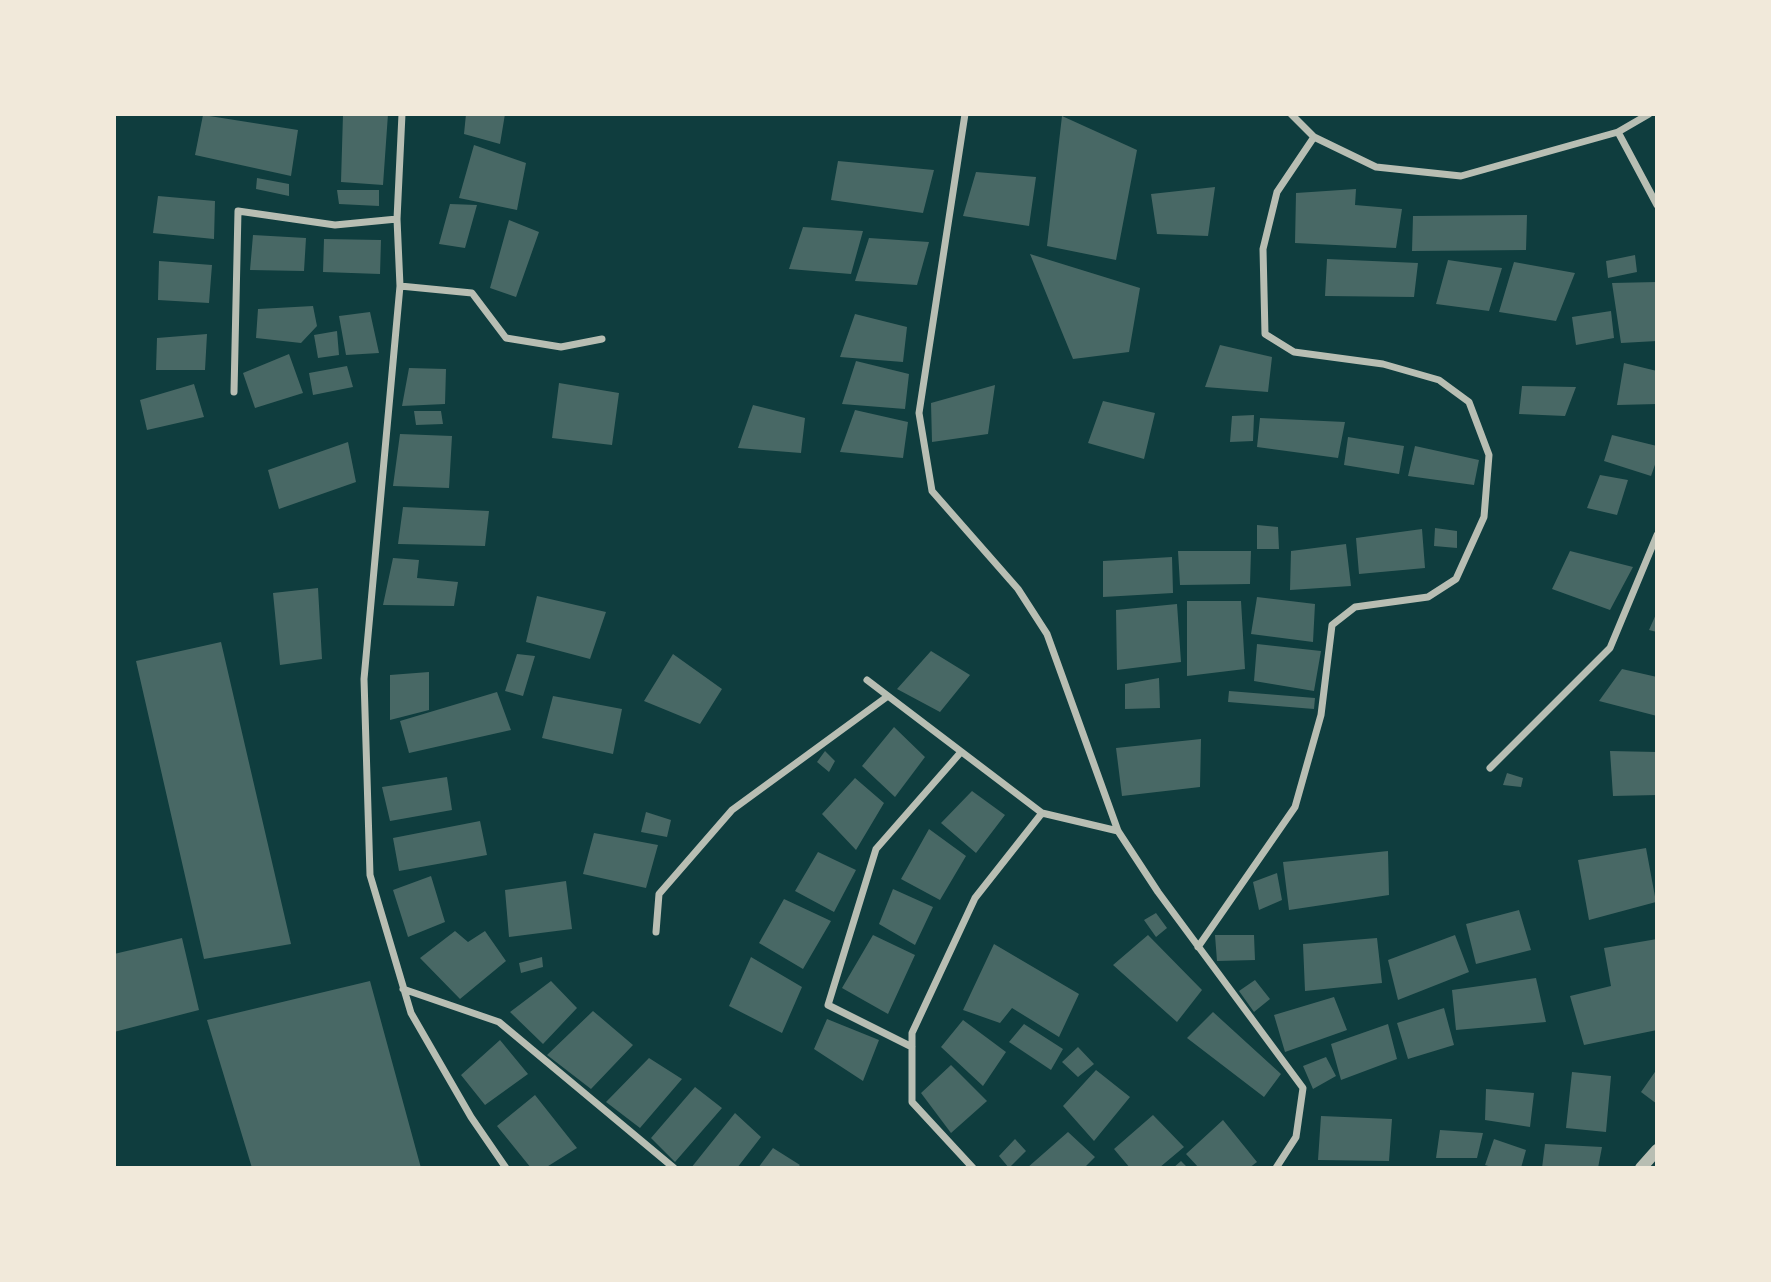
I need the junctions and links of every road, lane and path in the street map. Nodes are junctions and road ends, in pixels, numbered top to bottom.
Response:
1 (402, 114) edge
2 (965, 114) edge
3 (1291, 114) edge
4 (1649, 114) edge
5 (1618, 132) junction
6 (1314, 137) junction
7 (1657, 205) edge
8 (397, 219) junction
9 (400, 286) junction
10 (602, 339) dead end
11 (234, 392) dead end
12 (1657, 536) edge
13 (867, 680) dead end
14 (888, 696) junction
15 (961, 752) junction
16 (1490, 768) dead end
17 (1042, 813) junction
18 (1118, 831) junction
19 (656, 932) dead end
20 (1198, 947) junction
21 (403, 989) junction
22 (912, 1047) junction
23 (1657, 1150) edge
24 (506, 1168) edge
25 (674, 1168) edge
26 (973, 1168) edge
27 (1276, 1168) edge
28 (1641, 1168) edge

1 - 8 street
2 - 18 street
3 - 6 street
4 - 5 street
5 - 6 street
5 - 7 street
6 - 20 street
8 - 9 street
8 - 11 street
9 - 10 street
9 - 21 street
12 - 16 street
13 - 14 street
14 - 15 street
14 - 19 street
15 - 17 street
15 - 22 street
17 - 18 street
17 - 22 street
18 - 20 street
20 - 27 street
21 - 24 street
21 - 25 street
22 - 26 street
23 - 28 street

